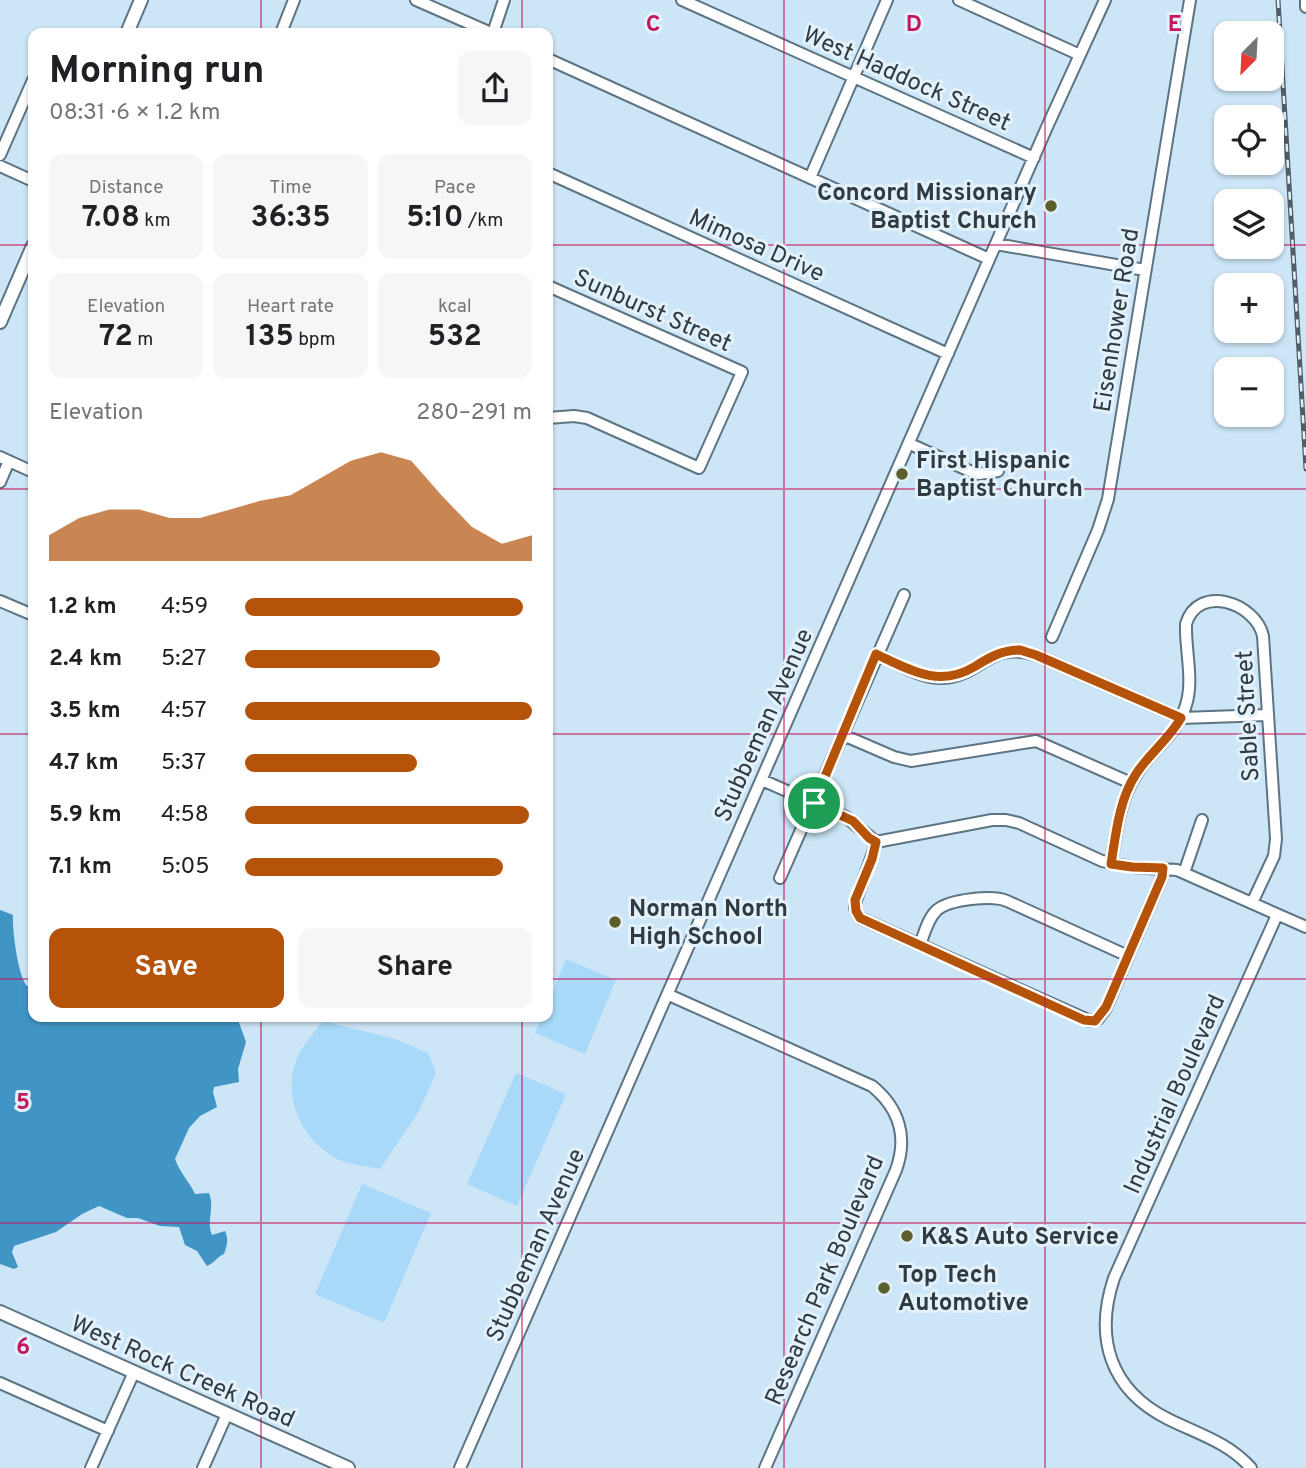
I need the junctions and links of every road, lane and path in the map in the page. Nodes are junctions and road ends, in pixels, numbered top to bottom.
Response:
1 (141, 0) edge
2 (294, 0) edge
3 (416, 0) edge
4 (504, 0) edge
5 (887, 0) edge
6 (959, 0) edge
7 (1105, 0) edge
8 (1190, 0) edge
9 (684, 1) edge
10 (129, 28) edge
11 (283, 28) edge
12 (480, 28) edge
13 (494, 28) edge
14 (1080, 55) junction
15 (553, 61) edge
16 (854, 77) junction
17 (28, 91) edge
18 (0, 155) edge
19 (1034, 158) junction
20 (0, 166) edge
21 (553, 175) edge
22 (810, 178) junction
23 (28, 179) edge
24 (996, 244) junction
25 (28, 258) edge
26 (989, 259) junction
27 (1145, 270) junction
28 (553, 288) edge
29 (0, 322) edge
30 (948, 354) junction
31 (553, 418) edge
32 (910, 444) junction
33 (5, 459) edge
34 (28, 470) edge
35 (998, 471) dead end
36 (0, 482) edge
37 (904, 595) dead end
38 (0, 601) edge
39 (28, 613) edge
40 (1052, 637) dead end
41 (876, 654) junction
42 (1268, 715) junction
43 (1181, 718) junction
44 (843, 735) junction
45 (762, 780) junction
46 (1131, 783) junction
47 (814, 803) junction
48 (1202, 820) dead end
49 (876, 842) junction
50 (1111, 864) junction
51 (1163, 868) junction
52 (1184, 873) junction
53 (780, 878) dead end
54 (1252, 903) junction
55 (1277, 915) junction
56 (1306, 927) edge
57 (920, 945) junction
58 (1128, 956) junction
59 (669, 995) junction
60 (0, 1312) edge
61 (134, 1372) junction
62 (0, 1383) edge
63 (228, 1414) junction
64 (108, 1431) junction
65 (91, 1468) edge
66 (203, 1468) edge
67 (348, 1468) edge
68 (460, 1468) edge
69 (765, 1468) edge
70 (1251, 1468) edge

1 - 10 main road
2 - 11 street
3 - 12 street
4 - 13 street
5 - 16 street
6 - 14 street
7 - 14 street, Stubbeman Avenue
8 - 27 street, Eisenhower Road
9 - 16 street, West Haddock Street
14 - 19 street, Stubbeman Avenue
15 - 22 street
16 - 19 street, West Haddock Street
16 - 22 street
17 - 18 street
19 - 24 street, Stubbeman Avenue
20 - 23 street
21 - 30 street, Mimosa Drive
22 - 26 street
24 - 26 street, Stubbeman Avenue
24 - 27 street
25 - 29 main road
26 - 30 street, Stubbeman Avenue
27 - 40 street, Eisenhower Road
28 - 31 street, Sunburst Street
30 - 32 street, Stubbeman Avenue
32 - 35 street
32 - 45 street, Stubbeman Avenue
33 - 34 street
33 - 36 street
37 - 41 street
38 - 39 street
41 - 43 street
41 - 44 street
42 - 43 street
42 - 43 street, Sable Street
42 - 54 street, Sable Street
43 - 46 street, Sable Street
44 - 46 street
44 - 47 street
45 - 47 street
45 - 59 street, Stubbeman Avenue
46 - 50 street, Sable Street
47 - 49 street
47 - 53 street
48 - 52 street
49 - 50 street
49 - 57 street
50 - 51 street
51 - 52 street
51 - 58 street
52 - 54 street
54 - 55 street
55 - 56 street
55 - 70 street, Industrial Boulevard
57 - 58 street
57 - 58 street
59 - 68 street, Stubbeman Avenue
59 - 69 street, Research Park Boulevard
60 - 61 main road, West Rock Creek Road
61 - 63 main road, West Rock Creek Road
61 - 64 street
62 - 64 street
63 - 66 street
63 - 67 main road, West Rock Creek Road
64 - 65 street

